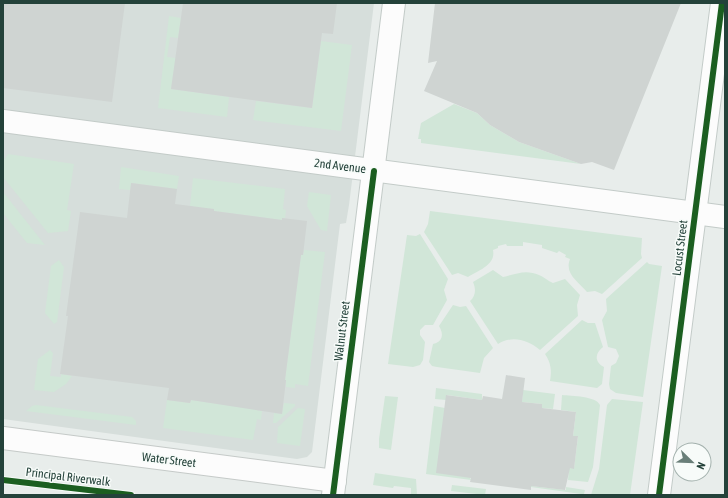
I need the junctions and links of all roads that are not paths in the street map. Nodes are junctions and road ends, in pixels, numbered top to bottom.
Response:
1 (394, 3) edge
2 (722, 3) edge
3 (3, 121) edge
4 (374, 171) junction
5 (696, 214) junction
6 (725, 217) edge
7 (3, 438) edge
8 (334, 488) edge
9 (659, 495) edge

1 - 4 main road, Walnut Street
2 - 5 main road, Locust Street
3 - 4 main road, 2nd Avenue
4 - 5 main road, 2nd Avenue
4 - 8 main road, Walnut Street
5 - 6 main road, 2nd Avenue
5 - 9 main road, Locust Street
7 - 8 main road, Water Street

